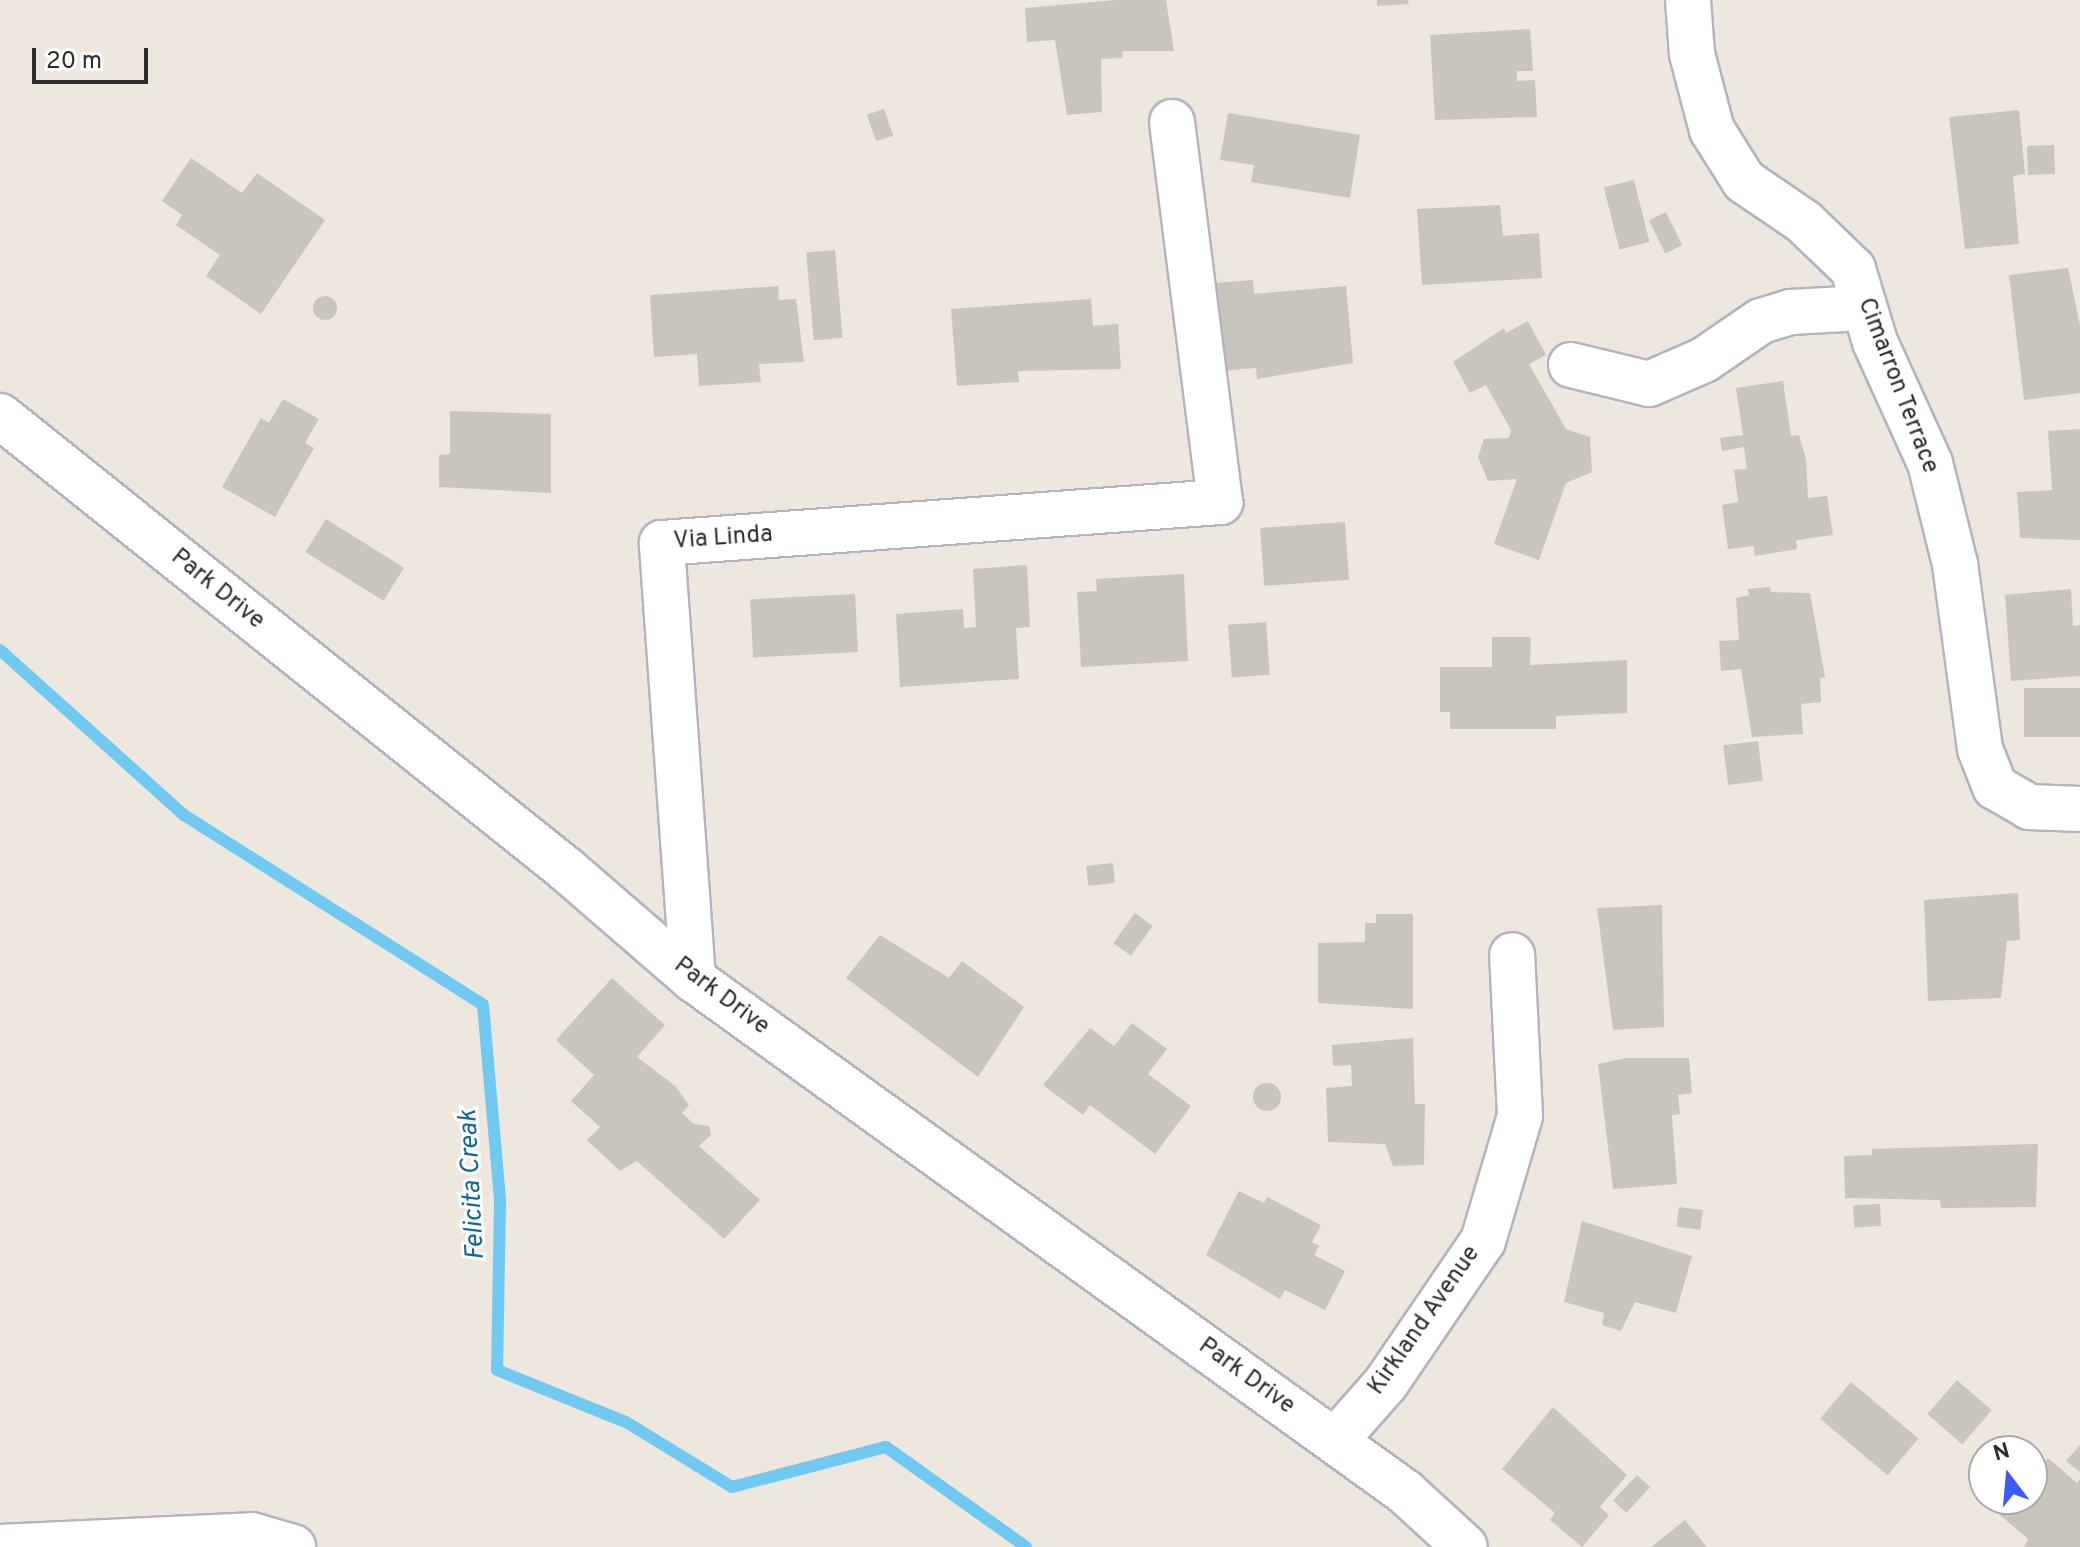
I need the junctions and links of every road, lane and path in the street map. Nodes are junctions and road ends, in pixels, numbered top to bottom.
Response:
1 (1688, 0) edge
2 (1172, 122) dead end
3 (1864, 308) junction
4 (1571, 365) dead end
5 (0, 416) edge
6 (2080, 809) edge
7 (1512, 955) dead end
8 (693, 979) junction
9 (1335, 1441) junction
10 (71, 1545) edge
11 (277, 1545) edge
12 (0, 1547) edge
13 (1465, 1547) edge

1 - 3 street, Cimarron Terrace
2 - 8 street, Via Linda
3 - 4 street
3 - 6 street, Cimarron Terrace
5 - 8 street, Park Drive
7 - 9 street, Kirkland Avenue
8 - 9 street, Park Drive
9 - 13 street, Park Drive
10 - 11 street
10 - 12 street

